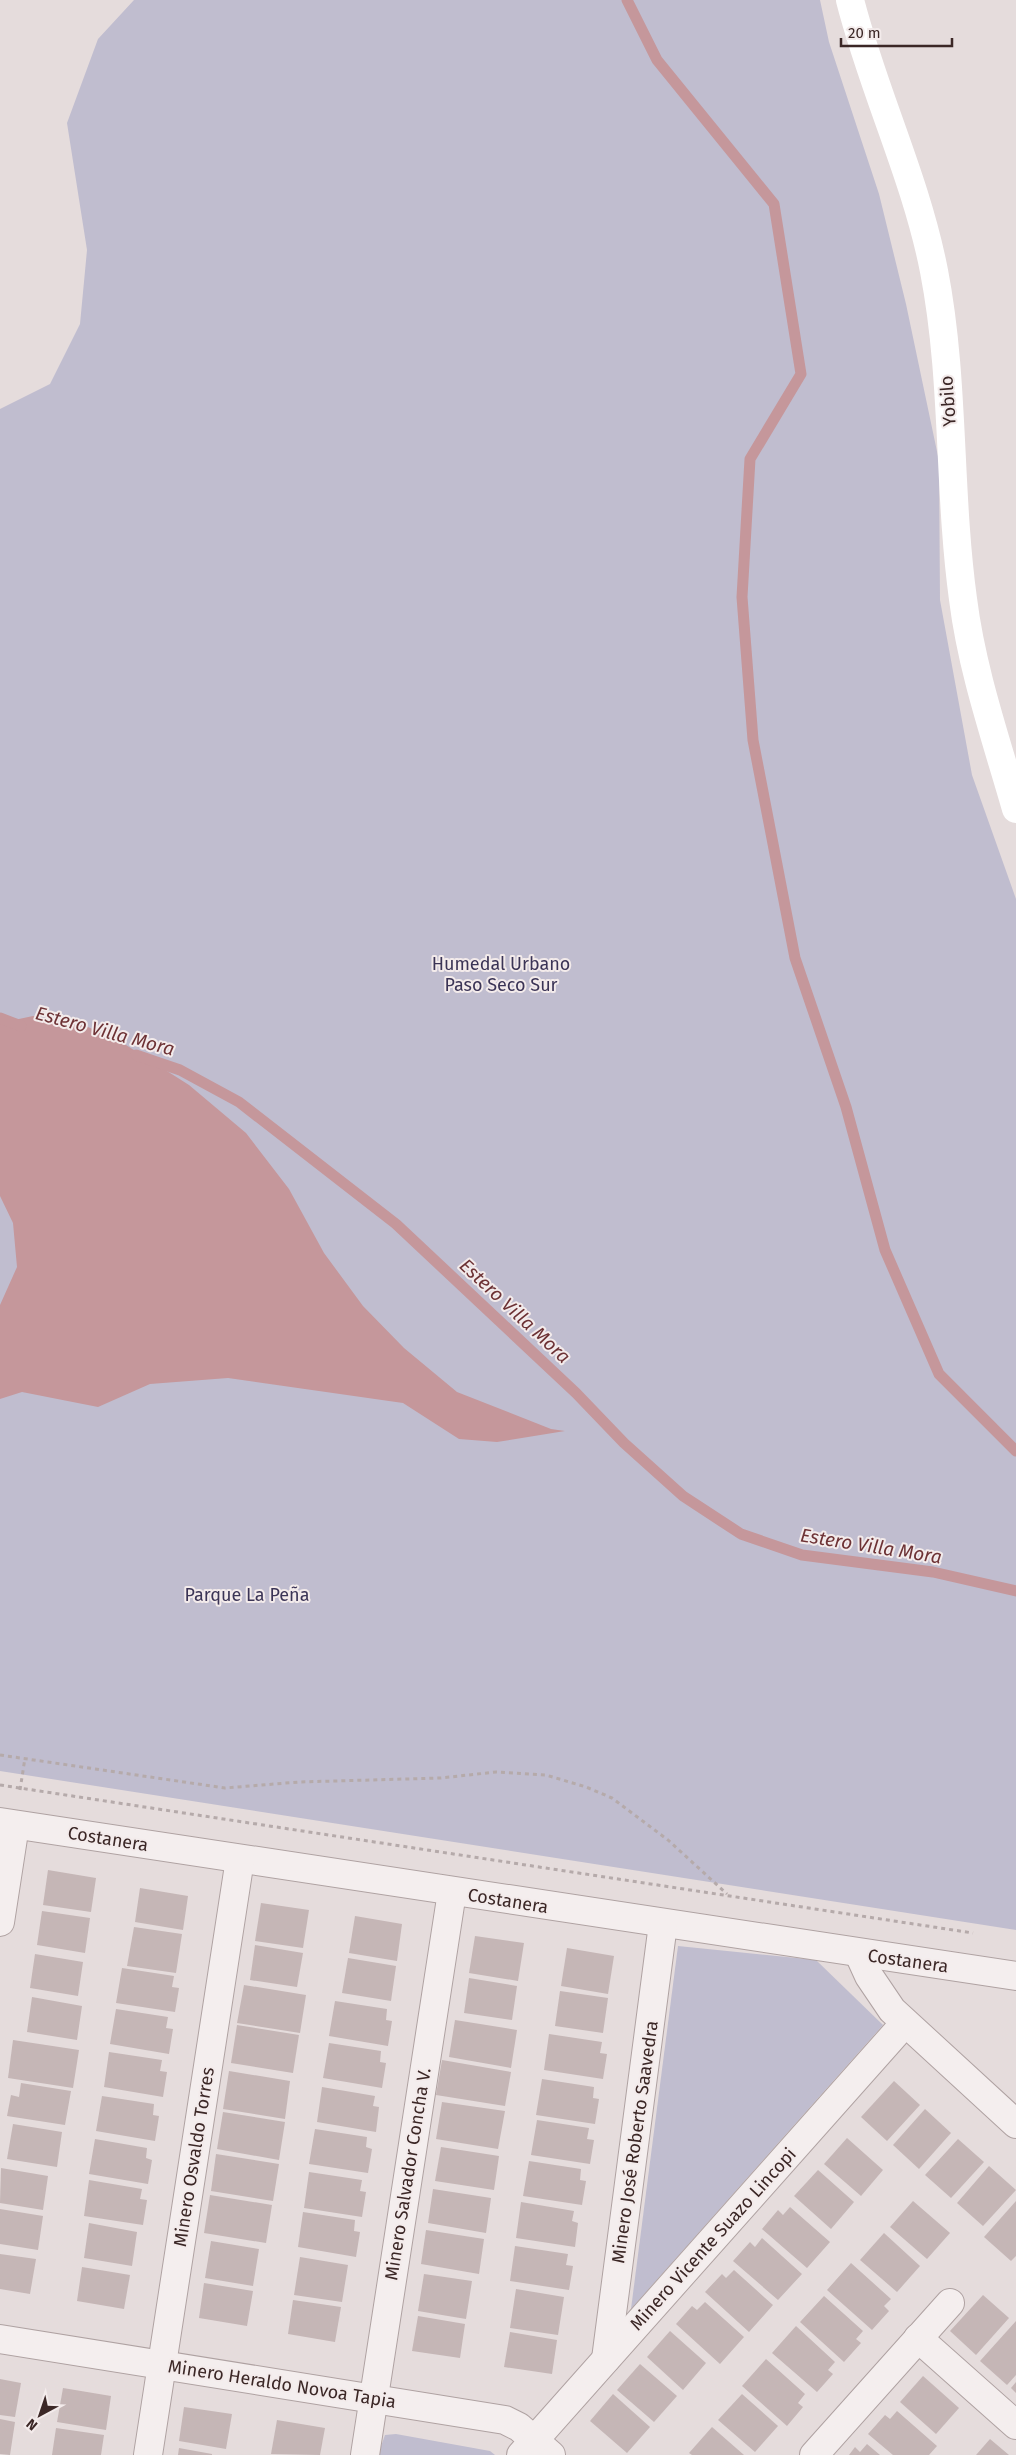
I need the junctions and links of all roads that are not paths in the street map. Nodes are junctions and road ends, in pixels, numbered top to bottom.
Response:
1 (850, 0) edge
2 (1016, 809) edge
3 (7, 1824) edge
4 (240, 1859) junction
5 (452, 1892) junction
6 (0, 1922) edge
7 (663, 1924) junction
8 (860, 1954) junction
9 (1016, 1976) edge
10 (904, 2023) junction
11 (1016, 2124) edge
12 (950, 2303) dead end
13 (918, 2338) junction
14 (0, 2339) edge
15 (606, 2359) junction
16 (162, 2365) junction
17 (374, 2398) junction
18 (1016, 2425) edge
19 (535, 2450) edge
20 (148, 2455) edge
21 (364, 2455) edge
22 (814, 2455) edge

1 - 2 main road, Yobilo
3 - 4 street, Costanera
3 - 6 street
4 - 5 street, Costanera
4 - 16 street, Minero Osvaldo Torres
5 - 7 street, Costanera
5 - 17 street, Minero Salvador Concha V.
7 - 8 street, Costanera
7 - 15 street, Minero José Roberto Saavedra
8 - 9 street, Costanera
8 - 10 street
10 - 11 street
10 - 15 street, Minero Vicente Suazo Lincopi
12 - 13 street
13 - 18 street
13 - 22 street
14 - 16 street, Minero Heraldo Novoa Tapia
15 - 19 street, Minero Vicente Suazo Lincopi
16 - 17 street, Minero Heraldo Novoa Tapia
16 - 20 street, Minero Osvaldo Torres
17 - 19 street, Minero Heraldo Novoa Tapia
17 - 21 street, Minero Salvador Concha V.

